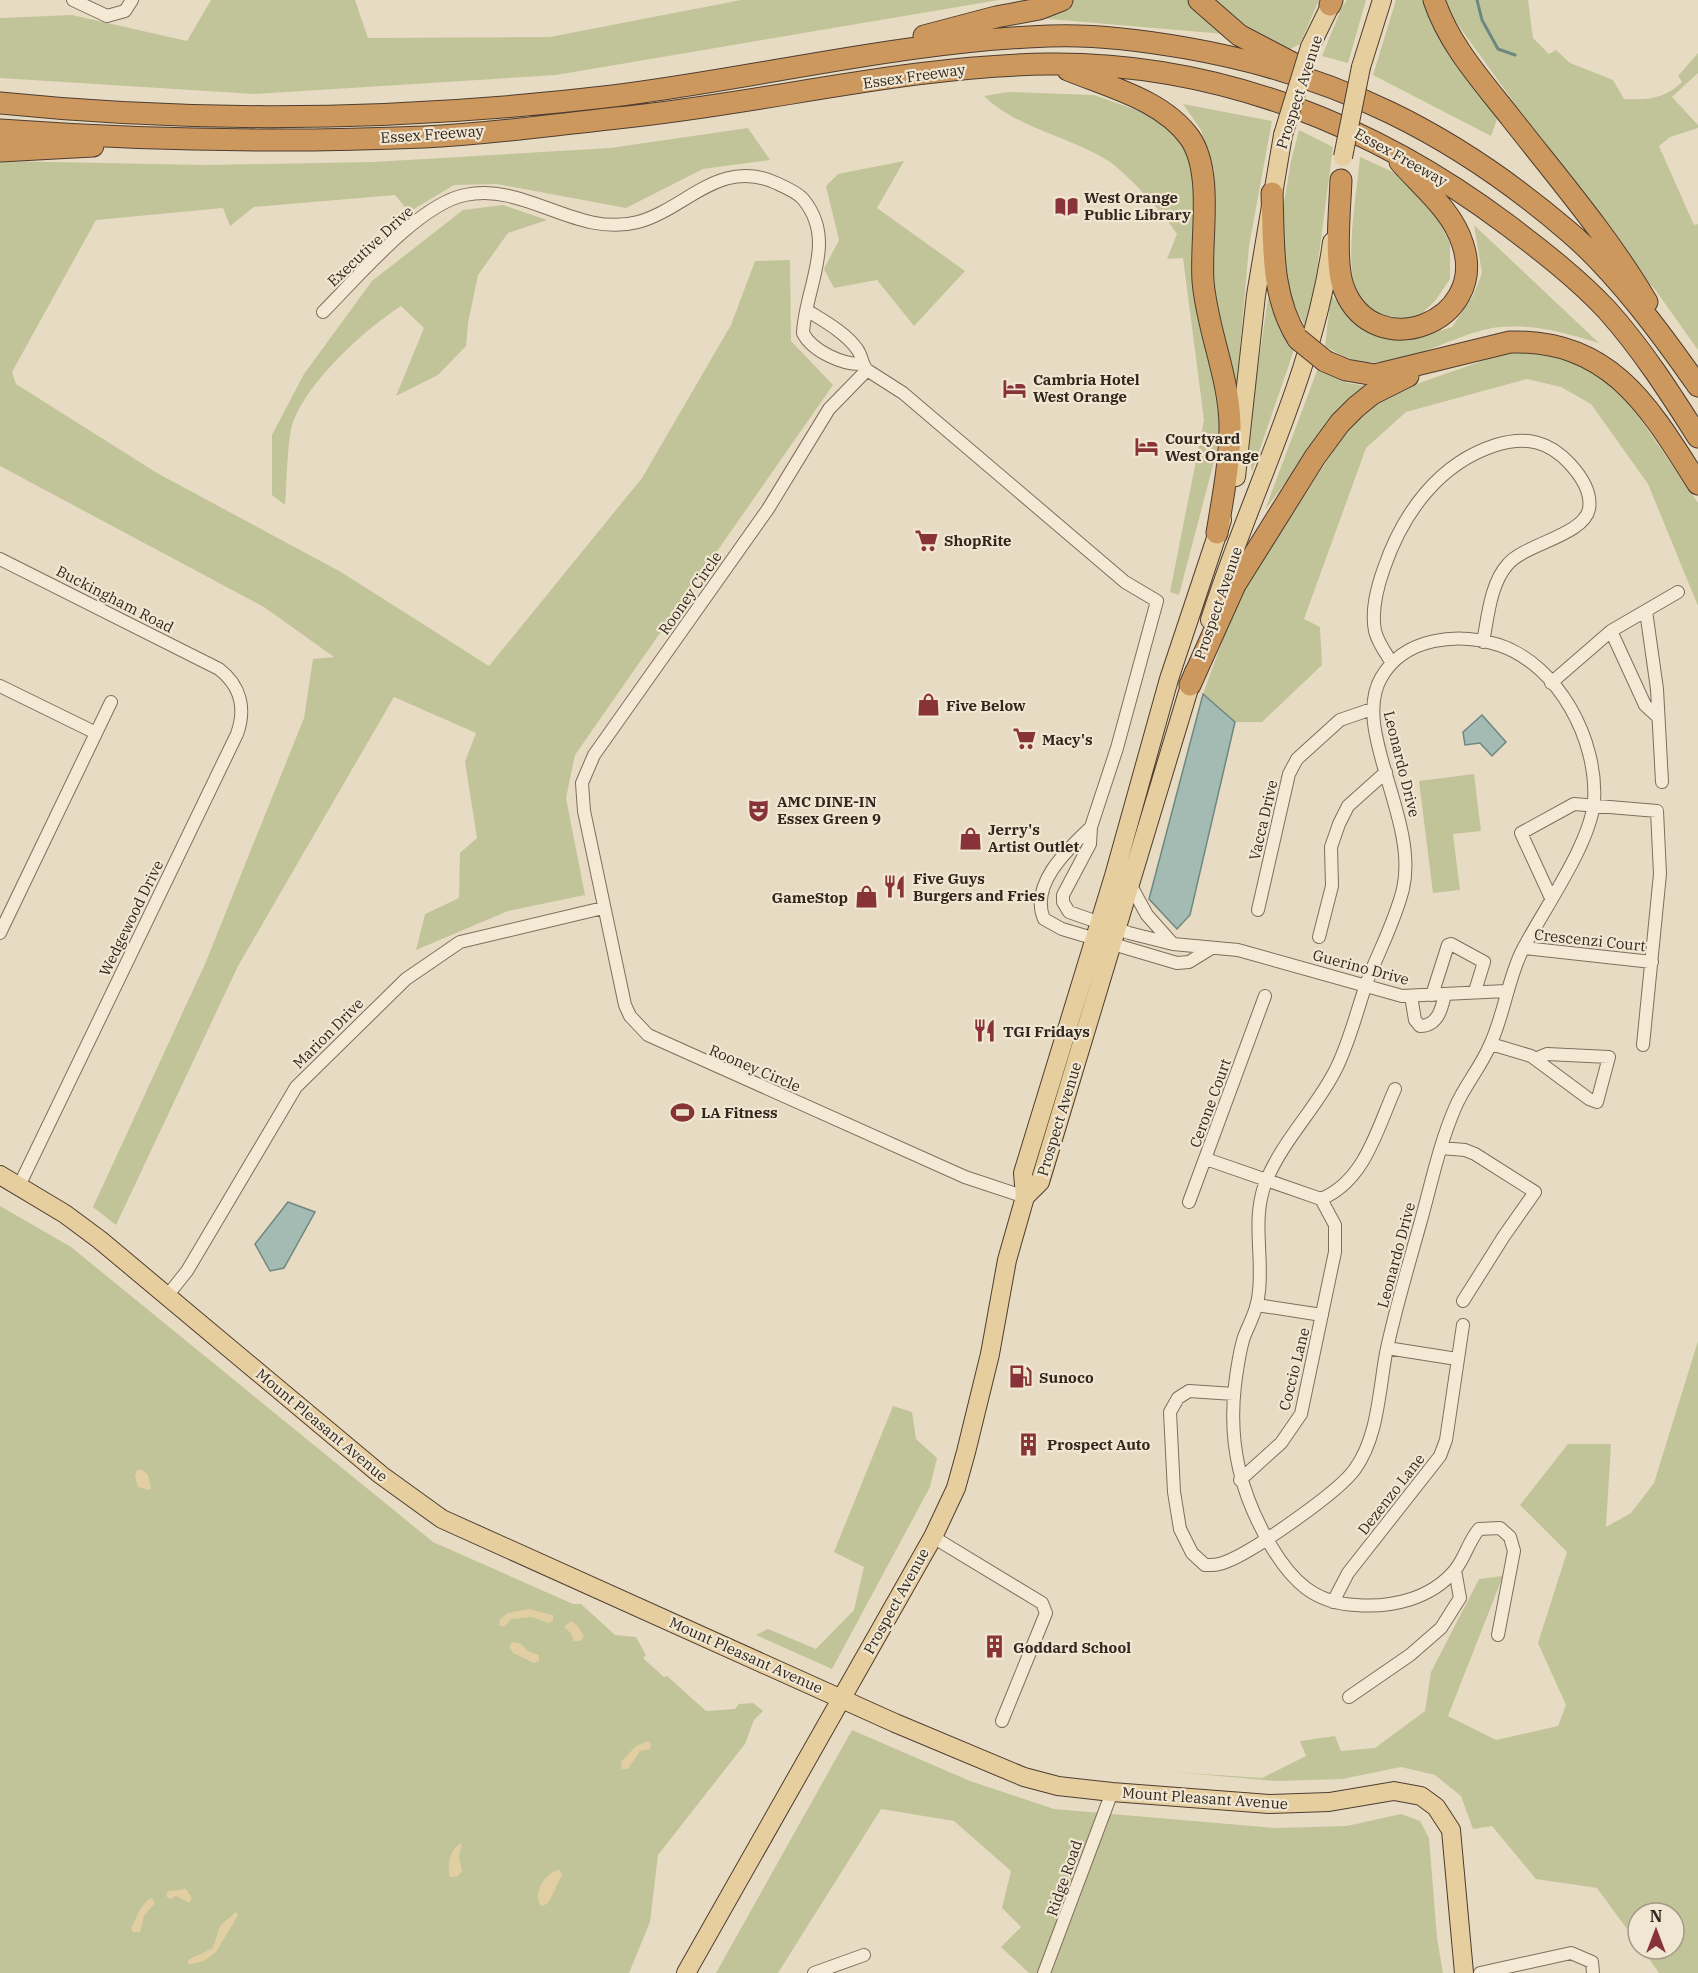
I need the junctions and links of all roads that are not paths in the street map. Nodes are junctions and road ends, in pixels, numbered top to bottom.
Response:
1 (73, 0) edge
2 (132, 0) edge
3 (1062, 0) edge
4 (1199, 0) edge
5 (1382, 0) edge
6 (1434, 0) edge
7 (1332, 2) edge
8 (1052, 64) junction
9 (817, 65) junction
10 (1331, 85) junction
11 (0, 103) edge
12 (0, 130) edge
13 (202, 139) junction
14 (1385, 146) junction
15 (0, 150) edge
16 (1341, 180) junction
17 (1272, 193) junction
18 (808, 311) junction
19 (323, 312) dead end
20 (1455, 355) junction
21 (865, 367) junction
22 (1692, 378) edge
23 (1698, 437) edge
24 (1698, 484) edge
25 (1217, 533) junction
26 (0, 559) edge
27 (1678, 591) dead end
28 (1646, 612) junction
29 (1611, 632) junction
30 (1483, 642) junction
31 (1392, 663) junction
32 (215, 667) joint
33 (1551, 683) junction
34 (1190, 685) junction
35 (0, 686) edge
36 (111, 702) dead end
37 (1372, 709) junction
38 (1658, 716) junction
39 (96, 733) junction
40 (1386, 772) junction
41 (1662, 782) dead end
42 (1593, 805) junction
43 (1091, 827) junction
44 (1131, 886) junction
45 (1551, 898) junction
46 (603, 908) junction
47 (1258, 910) dead end
48 (1095, 931) junction
49 (0, 933) edge
50 (1115, 937) junction
51 (1319, 937) dead end
52 (1173, 944) junction
53 (1524, 948) junction
54 (1210, 949) junction
55 (1652, 962) junction
56 (1366, 987) junction
57 (1506, 991) junction
58 (1475, 992) junction
59 (1445, 994) junction
60 (1432, 995) junction
61 (1265, 996) dead end
62 (1411, 996) junction
63 (1491, 1044) junction
64 (1643, 1046) dead end
65 (1535, 1059) junction
66 (1395, 1089) dead end
67 (1441, 1148) junction
68 (1206, 1159) junction
69 (0, 1175) edge
70 (1266, 1180) junction
71 (19, 1186) junction
72 (1025, 1197) junction
73 (1321, 1199) junction
74 (1189, 1202) dead end
75 (167, 1296) junction
76 (1463, 1301) dead end
77 (1257, 1305) junction
78 (1322, 1315) junction
79 (1463, 1325) dead end
80 (1387, 1348) junction
81 (1457, 1359) junction
82 (1234, 1394) junction
83 (1240, 1480) junction
84 (933, 1537) junction
85 (1266, 1538) junction
86 (1455, 1570) junction
87 (1333, 1602) junction
88 (1498, 1635) dead end
89 (1349, 1697) dead end
90 (842, 1698) junction
91 (1002, 1721) dead end
92 (1112, 1792) junction
93 (864, 1955) dead end
94 (686, 1973) edge
95 (814, 1973) edge
96 (1044, 1973) edge
97 (1464, 1973) edge
98 (1480, 1973) edge
99 (1593, 1973) edge

1 - 2 street
3 - 9 highway
4 - 10 highway
5 - 16 main road, Prospect Avenue, bridge
6 - 22 highway
7 - 17 main road, Prospect Avenue, bridge
8 - 13 highway, Essex Freeway
8 - 14 highway, Essex Freeway
8 - 25 highway
9 - 10 highway, Essex Freeway
9 - 11 highway, Essex Freeway
10 - 22 highway, Essex Freeway
12 - 13 highway, Essex Freeway
13 - 15 highway
14 - 16 highway
14 - 23 highway, Essex Freeway
16 - 34 main road, Prospect Avenue
17 - 20 highway, bridge
17 - 25 main road, Prospect Avenue
18 - 19 street, Executive Drive
18 - 21 street
18 - 21 street, Executive Drive
20 - 24 highway
20 - 34 highway
21 - 43 street
21 - 46 street, Rooney Circle
25 - 48 main road, Prospect Avenue
26 - 32 street, Buckingham Road
27 - 28 street
28 - 29 street
28 - 38 street
29 - 33 street
29 - 38 street
30 - 31 street, Leonardo Drive
30 - 31 street
30 - 33 street, Leonardo Drive
31 - 37 street, Leonardo Drive
32 - 71 street, Wedgewood Drive
33 - 42 street, Leonardo Drive
34 - 44 main road, Prospect Avenue
35 - 39 street
36 - 39 street
37 - 40 street, Leonardo Drive
37 - 47 street, Vacca Drive
38 - 41 street
39 - 49 street
40 - 51 street
40 - 56 street, Leonardo Drive
42 - 45 street, Leonardo Drive
42 - 45 street
42 - 55 street, Crescenzi Court
43 - 48 street
43 - 48 street
44 - 50 main road, Prospect Avenue
44 - 52 street
45 - 53 street, Leonardo Drive
46 - 72 street, Rooney Circle
46 - 75 street, Marion Drive
48 - 50 street
48 - 72 main road, Prospect Avenue
50 - 52 street, Guerino Drive
50 - 54 street, Guerino Drive
50 - 72 main road, Prospect Avenue
52 - 54 street, Guerino Drive
53 - 55 street, Crescenzi Court
53 - 57 street, Leonardo Drive
54 - 56 street, Guerino Drive
55 - 64 street, Crescenzi Court
56 - 62 street, Guerino Drive
56 - 70 street, Leonardo Drive
57 - 58 street, Guerino Drive
57 - 63 street, Leonardo Drive
58 - 59 street, Guerino Drive
58 - 60 street
59 - 60 street, Guerino Drive
59 - 62 street
60 - 62 street, Guerino Drive
61 - 68 street, Cerone Court
63 - 65 street
63 - 67 street, Leonardo Drive
65 - 65 street
66 - 73 street
67 - 76 street
67 - 80 street, Leonardo Drive
68 - 70 street, Cerone Court
68 - 74 street
69 - 71 main road, Mount Pleasant Avenue
70 - 73 street, Cerone Court
70 - 77 street, Leonardo Drive
71 - 75 main road, Mount Pleasant Avenue
72 - 84 main road, Prospect Avenue
73 - 78 street, Coccio Lane
75 - 90 main road, Mount Pleasant Avenue
77 - 78 street, Coccio Lane
77 - 82 street, Leonardo Drive
78 - 83 street, Coccio Lane
79 - 81 street, Dezenzo Lane
80 - 81 street
80 - 85 street, Leonardo Drive
81 - 87 street, Dezenzo Lane
82 - 83 street, Leonardo Drive
82 - 85 street
83 - 85 street, Leonardo Drive
84 - 90 main road, Prospect Avenue
84 - 91 street
85 - 87 street, Leonardo Drive
86 - 87 street, Leonardo Drive
86 - 88 street, Leonardo Drive
86 - 89 street
90 - 92 main road, Mount Pleasant Avenue
90 - 94 main road, Prospect Avenue
92 - 96 street, Ridge Road
92 - 97 main road, Mount Pleasant Avenue
93 - 95 street
98 - 99 street

